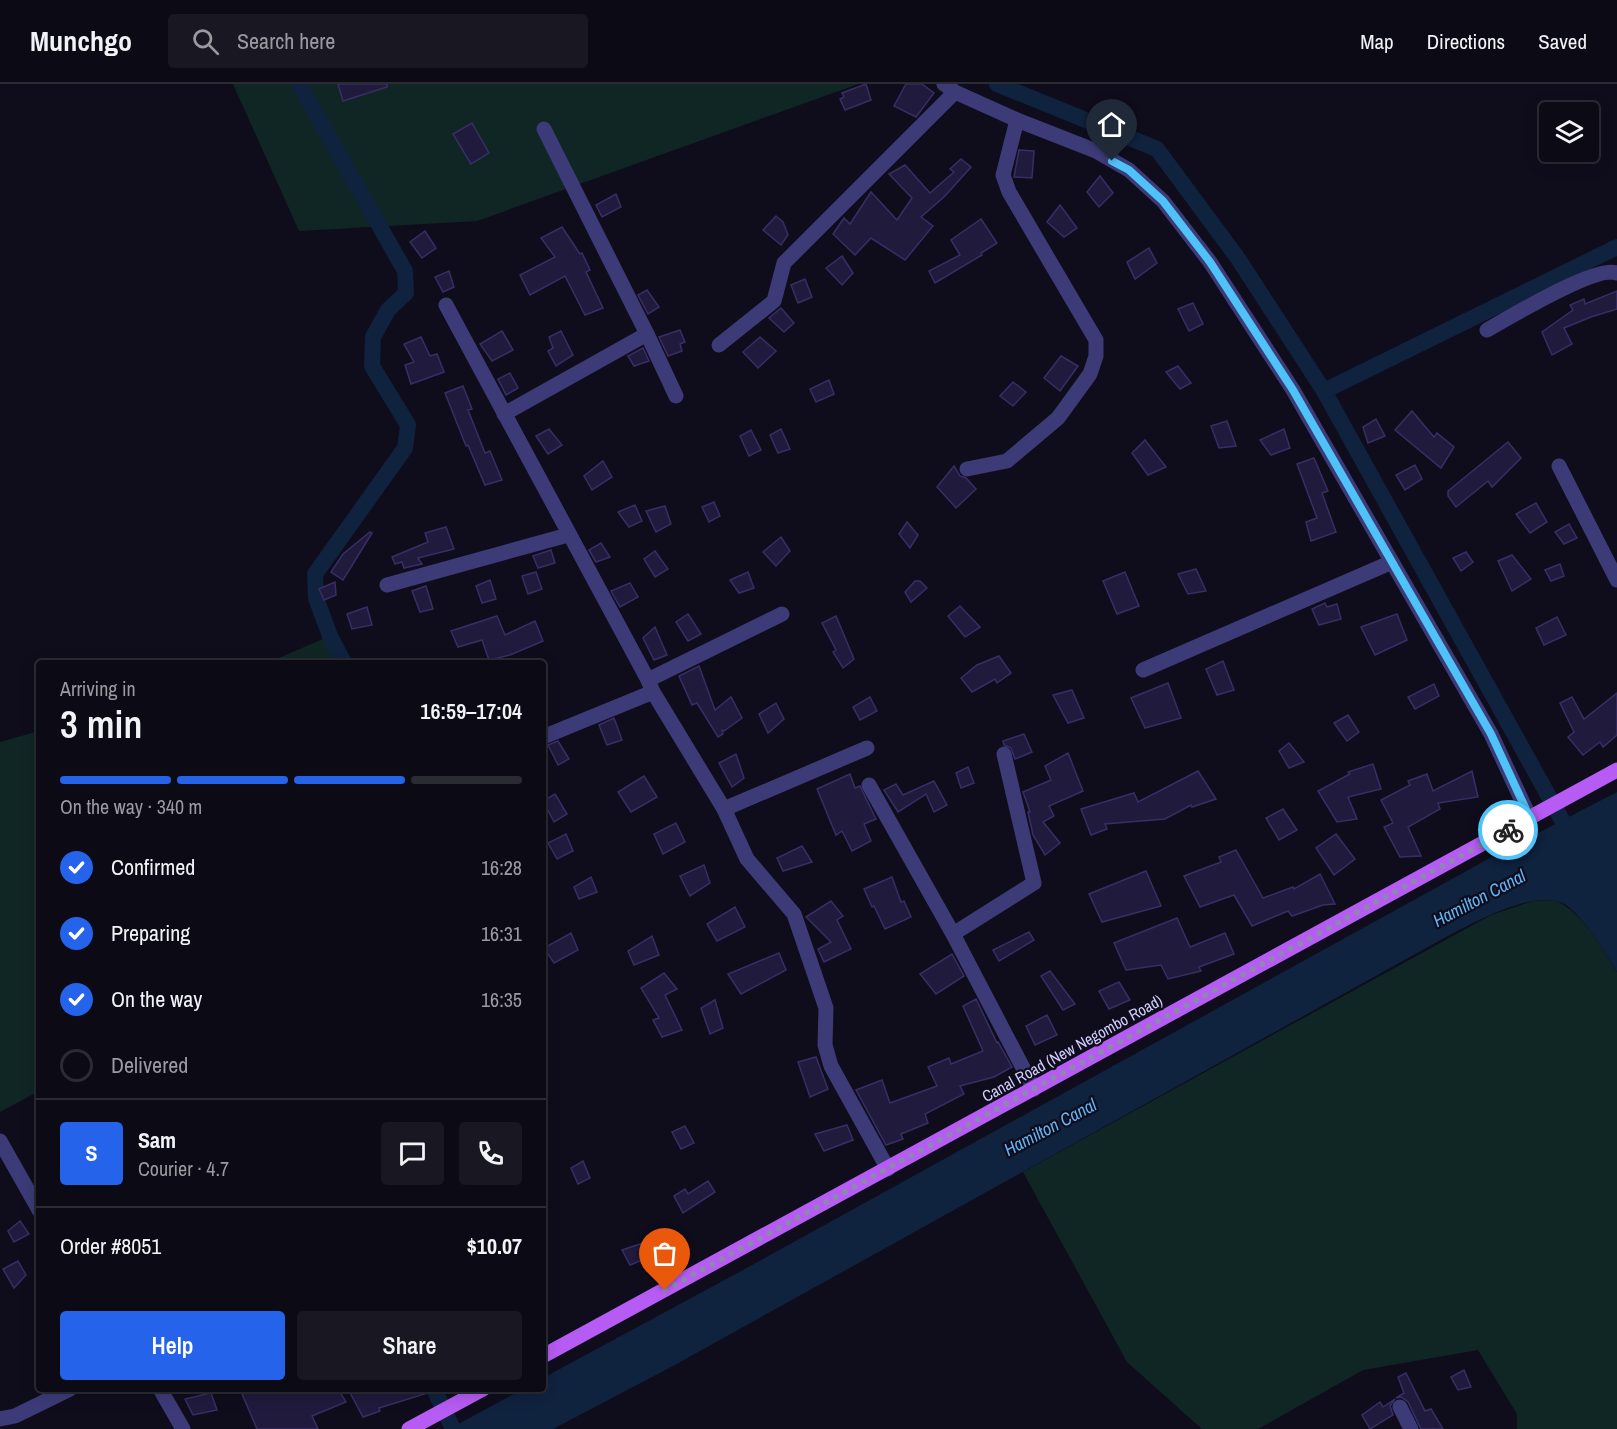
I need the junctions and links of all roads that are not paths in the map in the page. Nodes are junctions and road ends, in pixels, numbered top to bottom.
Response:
1 (950, 88) edge
2 (1017, 120) junction
3 (544, 129) dead end
4 (1617, 273) edge
5 (446, 305) dead end
6 (1487, 330) dead end
7 (647, 334) junction
8 (719, 345) dead end
9 (675, 396) dead end
10 (504, 414) junction
11 (1559, 466) dead end
12 (967, 469) dead end
13 (568, 535) junction
14 (1392, 562) junction
15 (1617, 580) edge
16 (387, 585) dead end
17 (782, 614) dead end
18 (1143, 670) dead end
19 (651, 686) junction
20 (546, 735) edge
21 (867, 748) dead end
22 (1004, 754) dead end
23 (1617, 770) edge
24 (869, 785) dead end
25 (724, 809) junction
26 (1533, 816) junction
27 (953, 934) junction
28 (1034, 1089) junction
29 (0, 1141) edge
30 (888, 1169) junction
31 (36, 1205) edge
32 (546, 1354) edge
33 (64, 1392) edge
34 (162, 1392) edge
35 (477, 1392) edge
36 (1400, 1407) dead end
37 (0, 1419) edge
38 (183, 1429) edge
39 (409, 1429) edge
40 (1411, 1429) edge

1 - 2 street
1 - 8 street
2 - 12 street
2 - 14 street
3 - 7 street
4 - 6 street
5 - 10 street
7 - 9 street
7 - 10 street
10 - 13 street
11 - 15 street
13 - 16 street
13 - 19 street
14 - 18 street
14 - 26 street
17 - 19 street
19 - 20 street
19 - 25 street
21 - 25 street
22 - 27 street
23 - 26 main road, Canal Road (New Negombo Road)
24 - 27 street
25 - 30 street
26 - 28 main road, Canal Road (New Negombo Road)
27 - 28 street
28 - 30 main road, Canal Road (New Negombo Road)
29 - 31 street
30 - 32 main road, Canal Road (New Negombo Road)
33 - 37 street
34 - 38 street
35 - 39 main road
36 - 40 street

